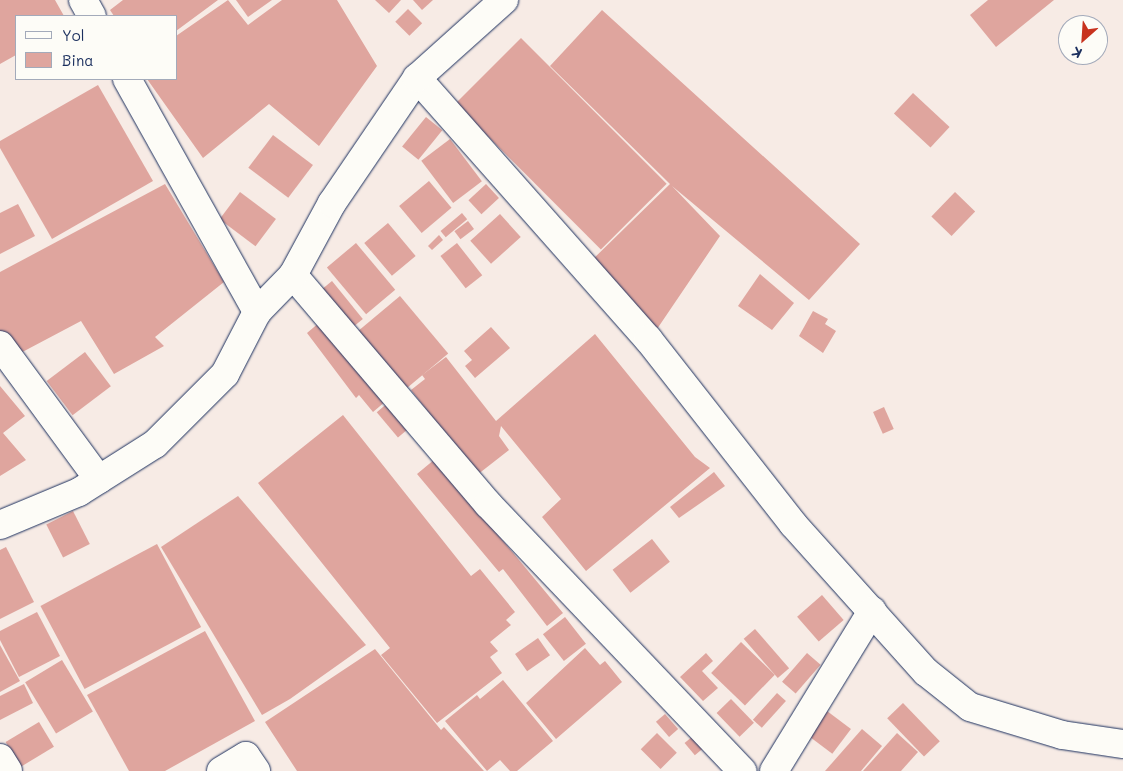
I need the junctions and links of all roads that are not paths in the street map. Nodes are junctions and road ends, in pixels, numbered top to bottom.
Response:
1 (83, 0) edge
2 (504, 0) edge
3 (91, 15) edge
4 (417, 78) junction
5 (128, 80) edge
6 (294, 276) junction
7 (257, 312) junction
8 (0, 345) edge
9 (99, 480) junction
10 (0, 525) edge
11 (872, 611) junction
12 (1123, 744) edge
13 (0, 758) edge
14 (8, 771) edge
15 (221, 771) edge
16 (256, 771) edge
17 (742, 771) edge
18 (774, 771) edge

1 - 3 street
2 - 4 street
4 - 6 street
4 - 11 street
5 - 7 street
6 - 7 street
6 - 17 street
7 - 9 street
8 - 9 street
9 - 10 street
11 - 12 street
11 - 18 street
13 - 14 street
15 - 16 street

